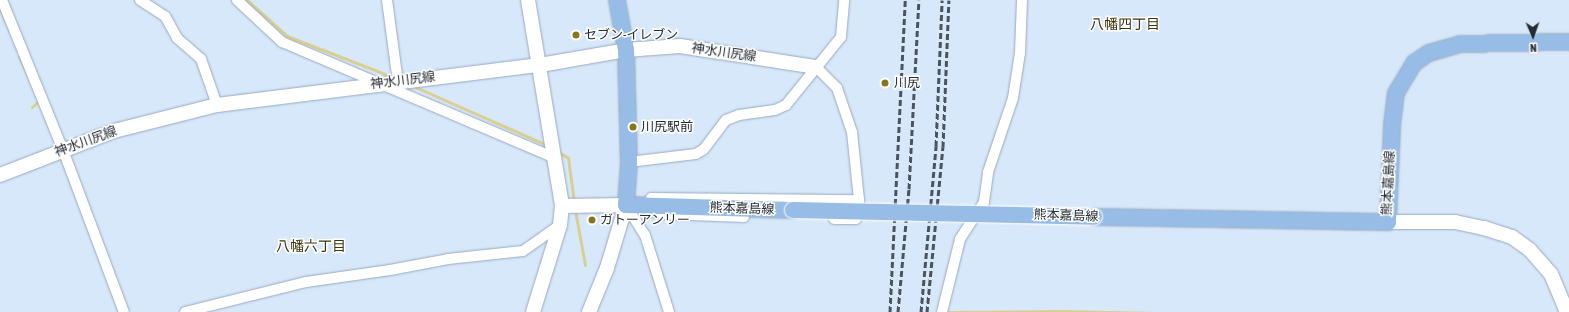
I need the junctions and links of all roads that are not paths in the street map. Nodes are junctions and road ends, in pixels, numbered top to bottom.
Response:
1 (2, 0) edge
2 (140, 0) edge
3 (237, 0) edge
4 (387, 0) edge
5 (528, 0) edge
6 (617, 0) edge
7 (844, 0) edge
8 (1022, 0) edge
9 (1569, 42) edge
10 (626, 50) junction
11 (540, 66) junction
12 (816, 67) junction
13 (398, 82) junction
14 (381, 84) junction
15 (217, 105) junction
16 (63, 150) junction
17 (555, 158) junction
18 (629, 162) junction
19 (0, 175) edge
20 (859, 200) junction
21 (626, 205) junction
22 (562, 206) junction
23 (1388, 222) junction
24 (560, 225) junction
25 (124, 312) edge
26 (185, 312) edge
27 (533, 312) edge
28 (589, 312) edge
29 (669, 312) edge
30 (942, 312) edge
31 (1567, 312) edge

1 - 16 street
2 - 15 street
3 - 14 street
4 - 13 street
5 - 11 main road
6 - 10 main road
7 - 12 street
8 - 30 street
9 - 23 main road, 熊本嘉島線
10 - 11 main road, 神水川尻線
10 - 12 main road, 神水川尻線
10 - 18 main road
11 - 13 main road, 神水川尻線
11 - 17 main road
12 - 18 street
12 - 20 street
13 - 14 main road, 神水川尻線
14 - 15 main road, 神水川尻線
14 - 17 street
15 - 16 main road, 神水川尻線
16 - 19 main road, 神水川尻線
16 - 25 street
17 - 22 main road
18 - 21 main road
20 - 21 street
20 - 21 street
21 - 22 main road
21 - 23 main road, 熊本嘉島線, bridge
21 - 28 main road
21 - 29 street
22 - 24 main road
23 - 31 main road
24 - 26 street
24 - 27 main road

